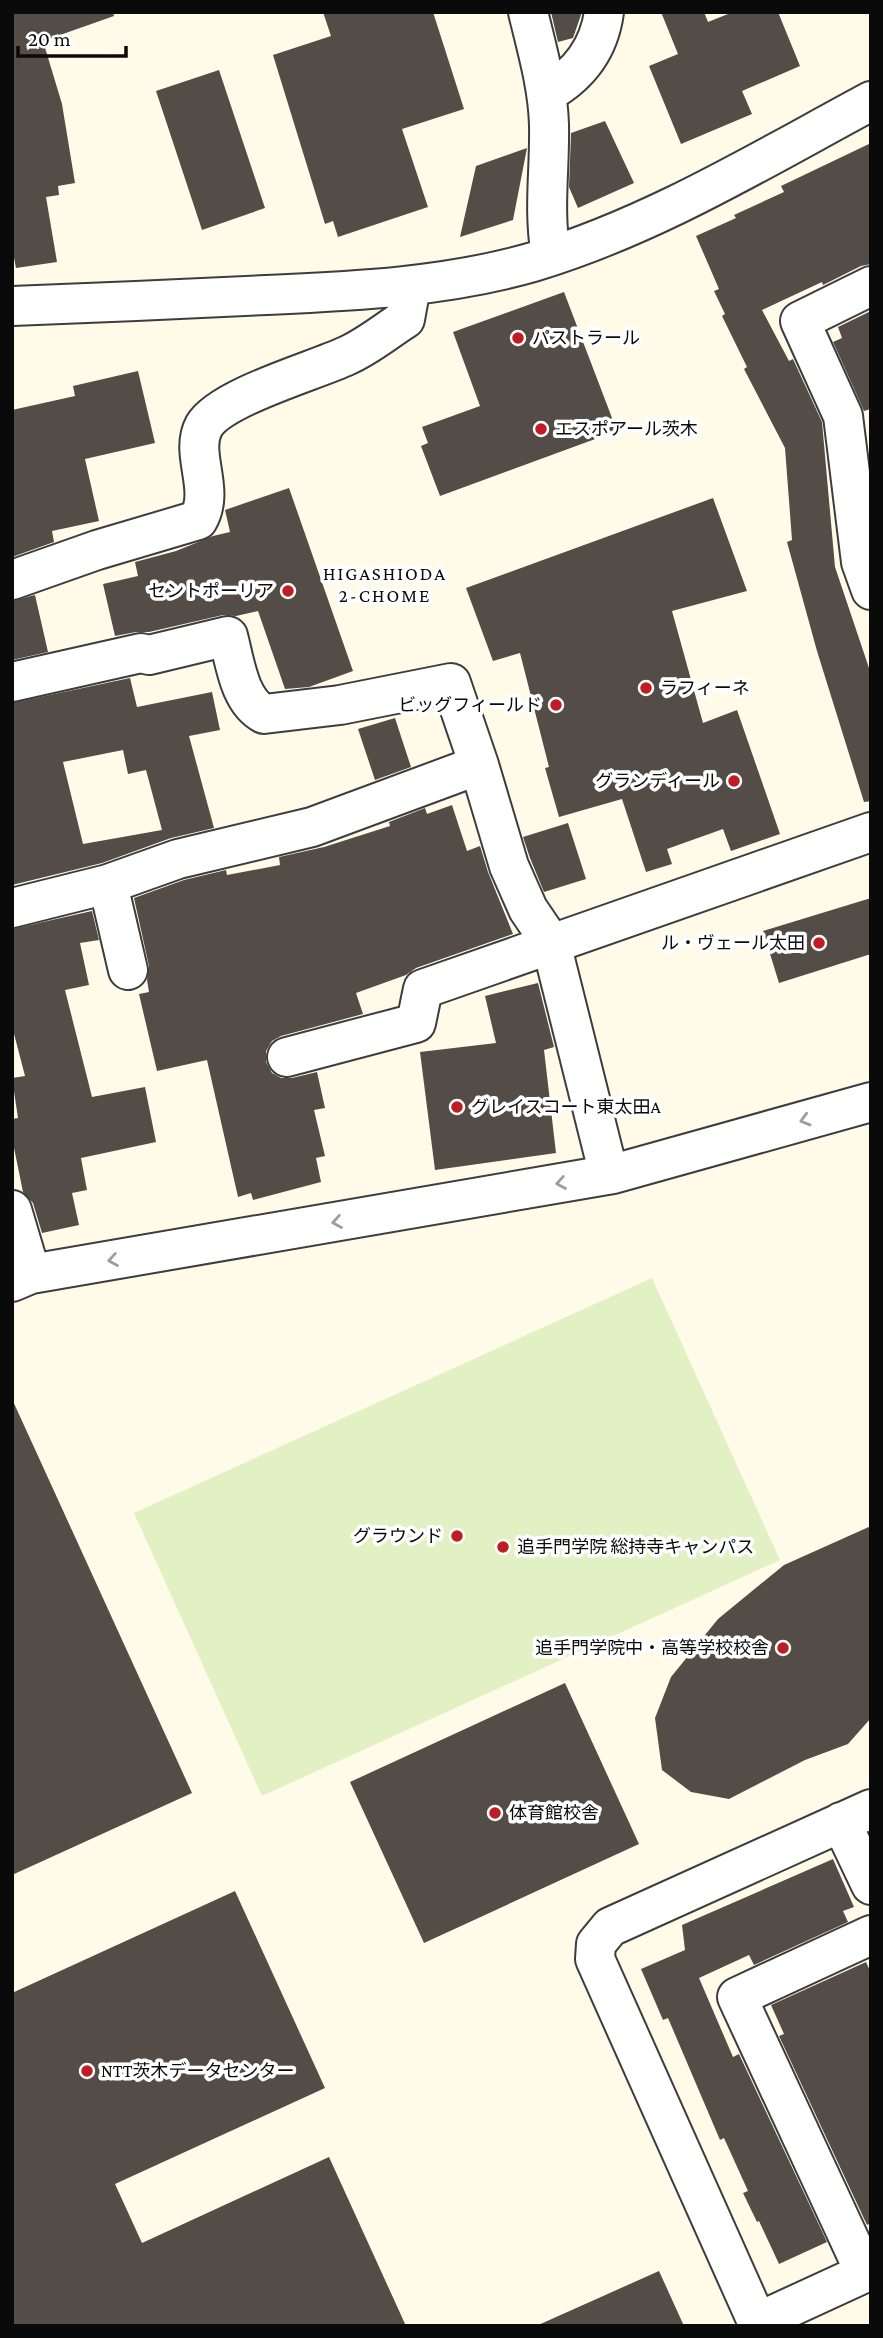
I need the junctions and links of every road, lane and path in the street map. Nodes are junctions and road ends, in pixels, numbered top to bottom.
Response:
1 (528, 12) edge
2 (604, 12) edge
3 (547, 93) junction
4 (871, 101) edge
5 (551, 256) junction
6 (411, 286) junction
7 (871, 286) edge
8 (12, 306) edge
9 (12, 580) edge
10 (871, 590) edge
11 (12, 682) edge
12 (480, 765) junction
13 (871, 832) edge
14 (108, 884) junction
15 (12, 908) edge
16 (551, 943) junction
17 (128, 970) dead end
18 (287, 1057) dead end
19 (871, 1102) edge
20 (613, 1174) junction
21 (12, 1210) edge
22 (22, 1278) edge
23 (856, 1816) edge
24 (871, 1885) edge
25 (871, 1935) edge
26 (868, 2271) edge
27 (758, 2324) edge

1 - 3 street
2 - 3 street
3 - 5 street
4 - 5 street
5 - 6 street
6 - 8 street
6 - 9 street
7 - 10 street
11 - 12 street
12 - 14 street
12 - 16 street
13 - 16 street
14 - 15 street
14 - 17 street
16 - 18 street
16 - 20 street
19 -> 20 street
20 -> 22 street
21 - 22 street
23 - 24 street
23 - 27 street
25 - 26 street
26 - 27 street

